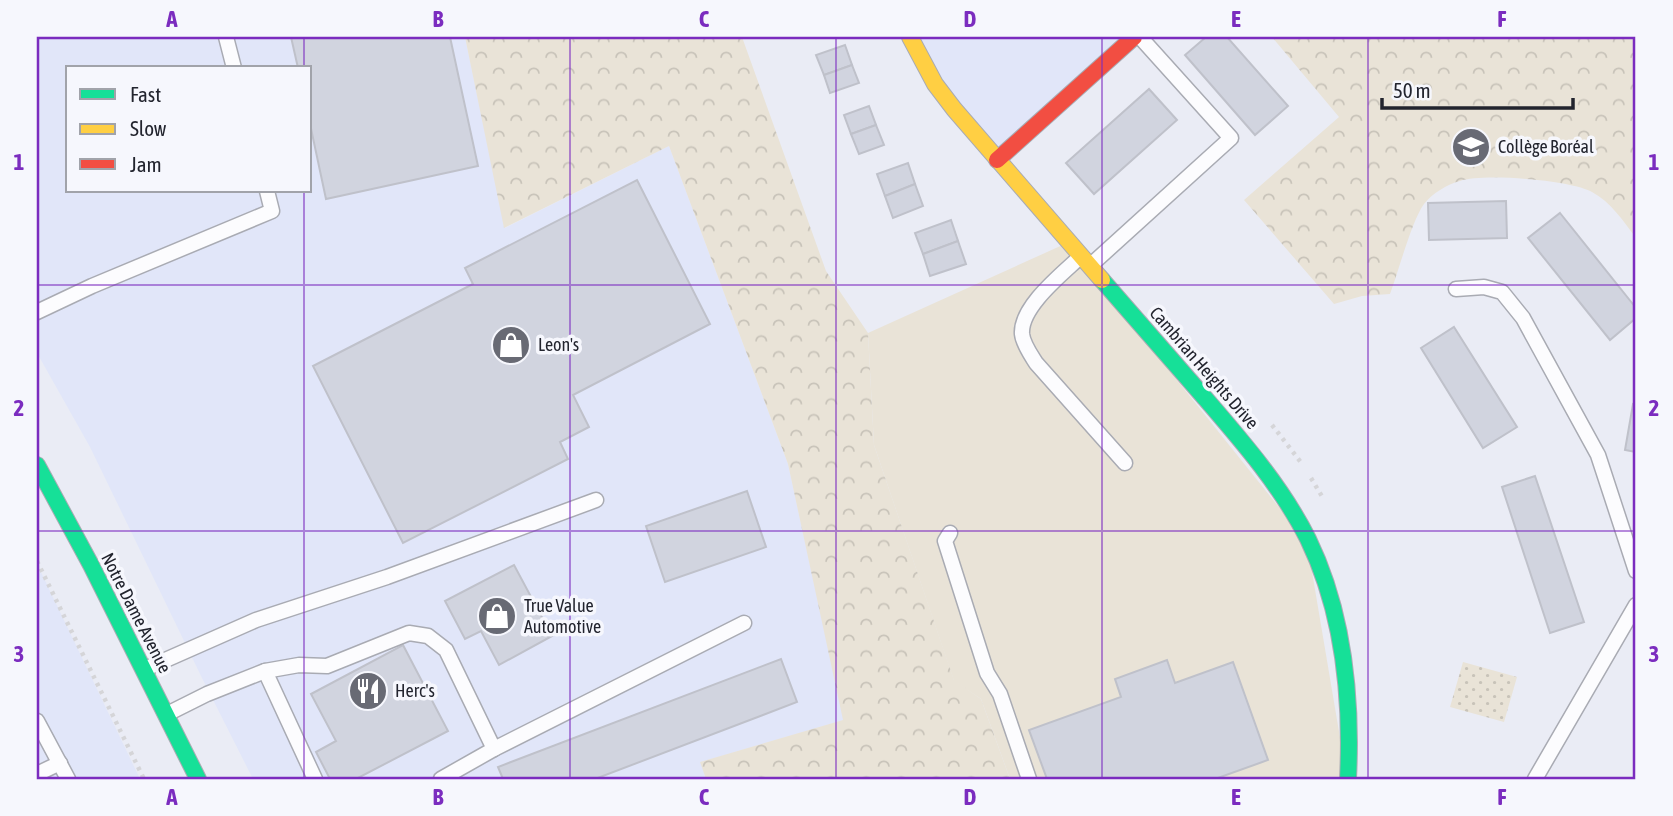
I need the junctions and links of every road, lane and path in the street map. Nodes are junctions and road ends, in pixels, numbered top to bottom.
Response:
1 (226, 37) edge
2 (911, 37) edge
3 (1134, 37) edge
4 (1140, 37) edge
5 (233, 66) edge
6 (997, 159) junction
7 (267, 192) edge
8 (1085, 261) junction
9 (1456, 289) dead end
10 (37, 312) edge
11 (1125, 463) dead end
12 (37, 465) edge
13 (596, 500) dead end
14 (950, 533) dead end
15 (37, 561) edge
16 (1636, 571) edge
17 (1636, 605) edge
18 (744, 623) dead end
19 (144, 669) junction
20 (265, 671) junction
21 (166, 714) junction
22 (37, 721) edge
23 (494, 749) junction
24 (60, 762) junction
25 (190, 772) edge
26 (37, 774) edge
27 (68, 779) edge
28 (144, 779) edge
29 (315, 779) edge
30 (441, 779) edge
31 (1029, 779) edge
32 (1348, 779) edge
33 (1535, 779) edge

1 - 5 lane
2 - 6 street, Cambrian Heights Drive
3 - 6 street
4 - 8 lane
6 - 8 street, Cambrian Heights Drive
7 - 10 lane
8 - 11 lane
8 - 32 street, Cambrian Heights Drive
9 - 16 lane
12 - 19 street, Notre Dame Avenue
13 - 19 lane
14 - 31 lane
15 - 28 path
17 - 33 lane
18 - 23 lane
19 - 21 street, Notre Dame Avenue
20 - 21 lane
20 - 23 lane
20 - 29 lane
21 - 25 street, Notre Dame Avenue
22 - 24 lane
23 - 30 lane
24 - 26 lane
24 - 27 lane

